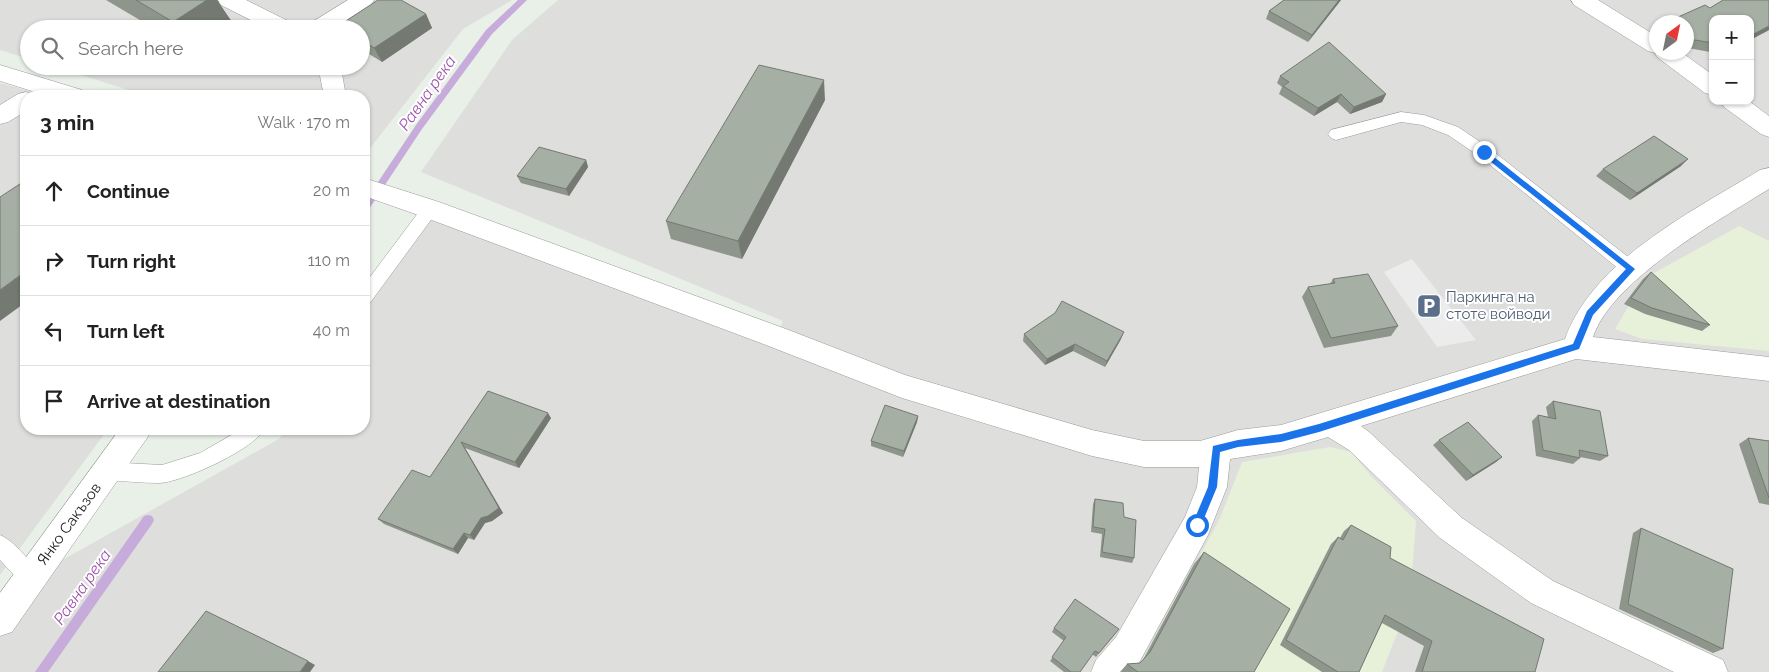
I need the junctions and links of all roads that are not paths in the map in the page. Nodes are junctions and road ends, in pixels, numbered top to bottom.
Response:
1 (229, 0) edge
2 (363, 0) edge
3 (1582, 0) edge
4 (268, 20) edge
5 (331, 20) edge
6 (1649, 42) edge
7 (1676, 60) edge
8 (0, 73) edge
9 (331, 75) edge
10 (1709, 84) edge
11 (35, 90) edge
12 (334, 90) edge
13 (20, 104) edge
14 (1737, 105) edge
15 (0, 116) edge
16 (1769, 128) edge
17 (1336, 134) dead end
18 (1769, 177) edge
19 (370, 190) edge
20 (430, 209) junction
21 (1631, 269) junction
22 (370, 290) edge
23 (1576, 347) junction
24 (1769, 368) edge
25 (1331, 424) junction
26 (133, 435) edge
27 (248, 435) edge
28 (1216, 449) junction
29 (106, 471) junction
30 (0, 545) edge
31 (30, 578) junction
32 (0, 620) edge
33 (1108, 672) edge
34 (1711, 672) edge

1 - 4 street
2 - 5 street
3 - 6 street
7 - 10 street
8 - 11 street
9 - 12 street
13 - 15 street
14 - 16 street
17 - 21 lane
18 - 21 street
19 - 20 street
20 - 22 lane
20 - 28 street
21 - 23 street
23 - 24 street
23 - 25 street
25 - 28 street
25 - 34 street
26 - 29 street, Янко Сакъзов
27 - 29 lane
28 - 33 street
29 - 31 street, Янко Сакъзов
30 - 31 lane
31 - 32 street, Янко Сакъзов

